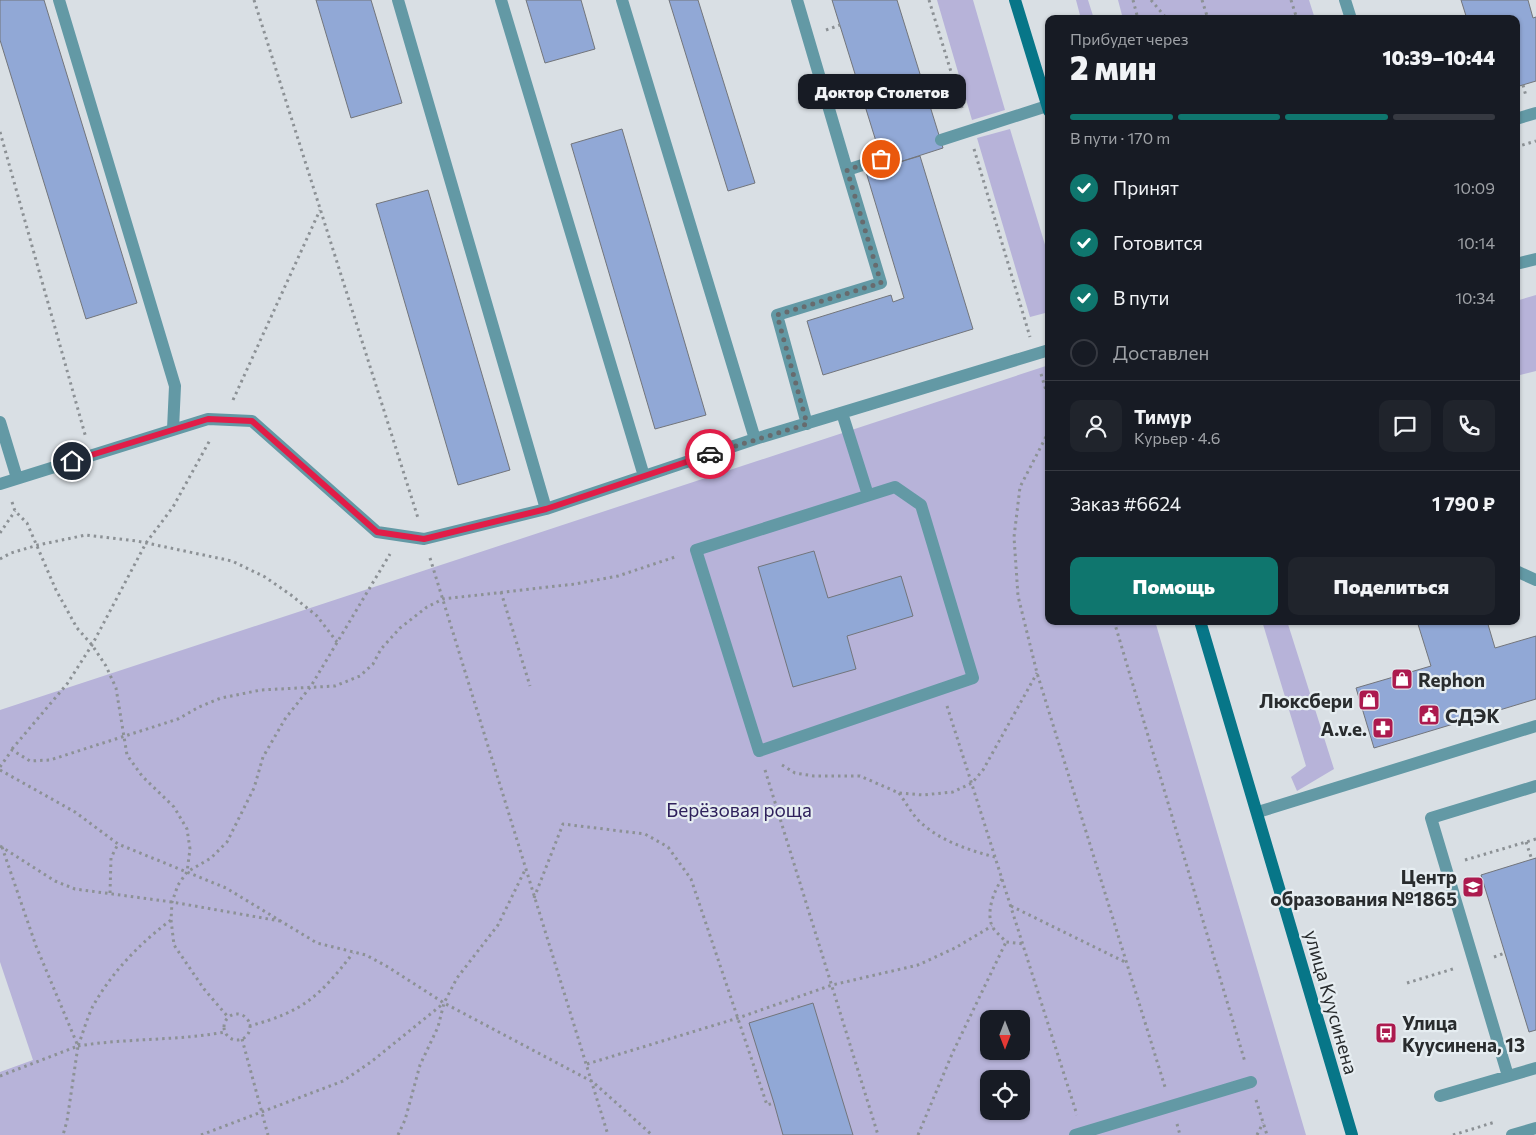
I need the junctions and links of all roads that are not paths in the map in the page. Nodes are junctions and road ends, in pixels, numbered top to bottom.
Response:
1 (59, 0) edge
2 (398, 0) edge
3 (501, 0) edge
4 (622, 0) edge
5 (797, 0) edge
6 (1015, 0) edge
7 (1345, 0) edge
8 (1350, 15) edge
9 (1045, 98) edge
10 (1045, 109) edge
11 (1536, 114) edge
12 (1520, 118) edge
13 (940, 140) dead end
14 (881, 159) dead end
15 (847, 170) junction
16 (1536, 259) edge
17 (1520, 263) edge
18 (1045, 351) edge
19 (842, 413) junction
20 (0, 422) edge
21 (807, 424) junction
22 (173, 430) junction
23 (754, 439) junction
24 (644, 476) junction
25 (8, 481) edge
26 (868, 495) junction
27 (546, 509) junction
28 (1520, 573) edge
29 (1536, 580) edge
30 (1201, 625) edge
31 (1536, 726) edge
32 (1536, 786) edge
33 (1258, 812) junction
34 (1536, 1068) edge
35 (1508, 1076) junction
36 (1251, 1082) road end
37 (1440, 1096) dead end
38 (1536, 1128) edge
39 (1079, 1134) edge
40 (1352, 1135) edge
41 (1512, 1135) edge

1 - 22 street
2 - 27 street
3 - 24 street
4 - 23 street
5 - 15 street
6 - 9 main road
7 - 8 street
10 - 13 street
11 - 12 street
14 - 15 street
15 - 21 street
16 - 17 street
18 - 19 street
19 - 21 street
19 - 26 street
20 - 25 street
21 - 23 street
22 - 25 street
22 - 27 street
23 - 24 street
24 - 27 street
26 - 26 street
28 - 29 street
30 - 33 main road, улица Куусинена
31 - 33 street
32 - 35 street
33 - 40 main road, улица Куусинена
34 - 35 street
35 - 37 street
36 - 39 street
38 - 41 street

